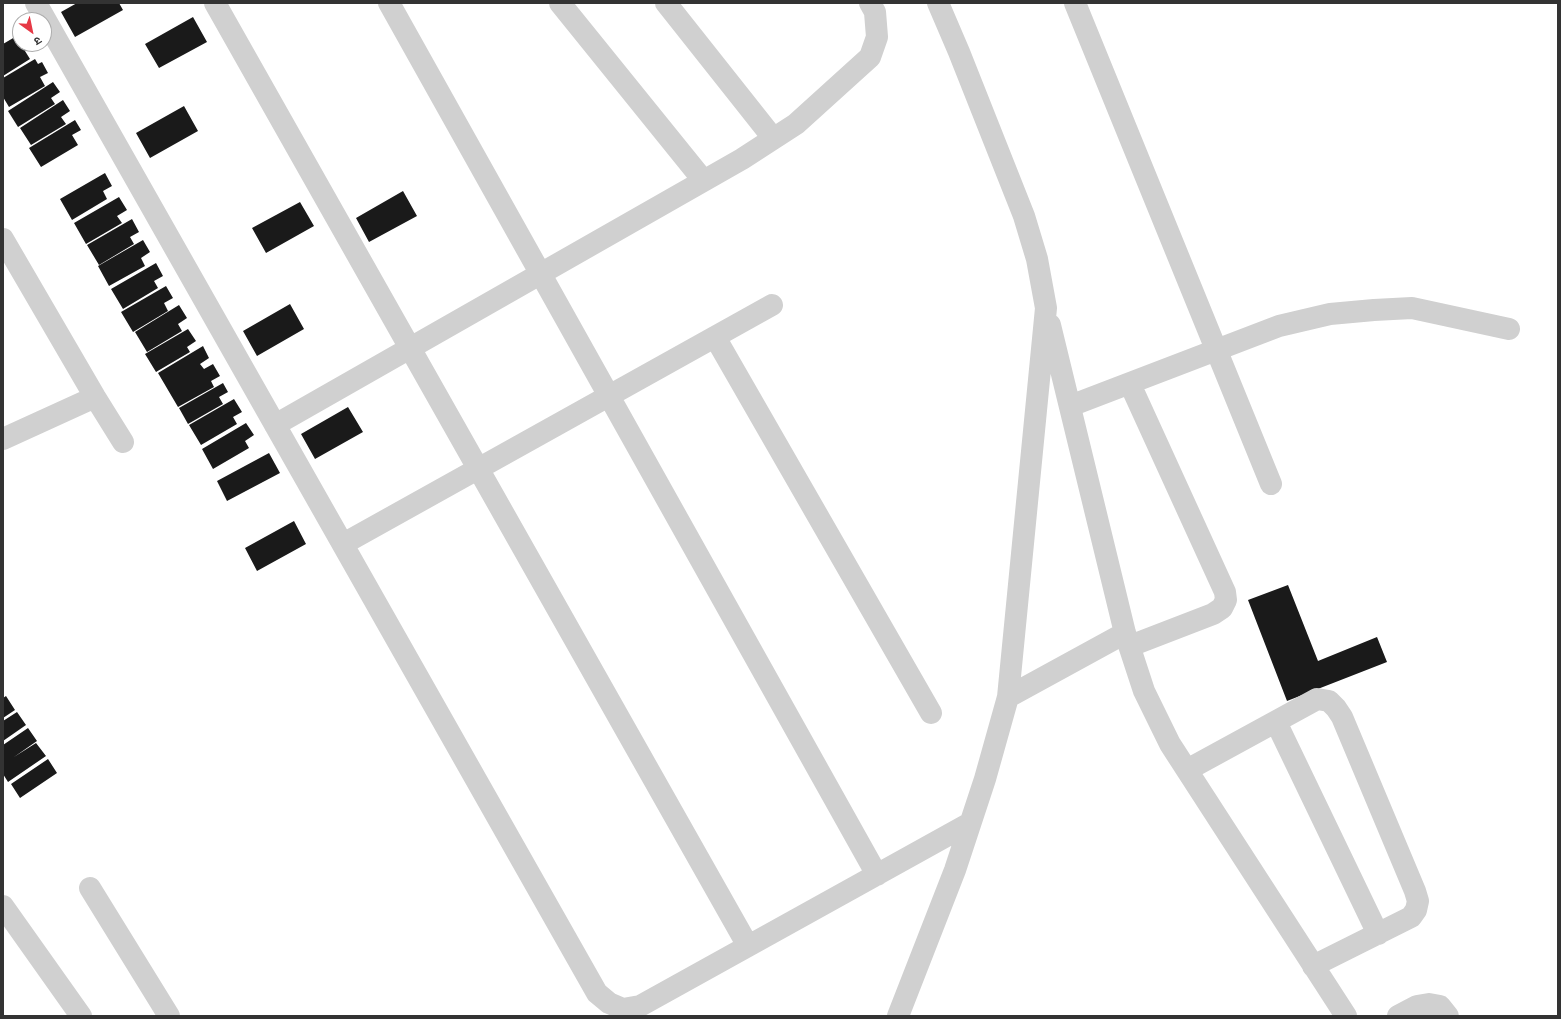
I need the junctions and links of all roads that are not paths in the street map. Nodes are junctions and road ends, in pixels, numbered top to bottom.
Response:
1 (36, 3) edge
2 (215, 3) edge
3 (389, 3) edge
4 (560, 3) edge
5 (666, 3) edge
6 (870, 3) edge
7 (938, 3) edge
8 (1075, 3) edge
9 (773, 138) junction
10 (704, 180) junction
11 (3, 240) edge
12 (540, 273) junction
13 (772, 305) dead end
14 (1046, 308) junction
15 (1509, 329) dead end
16 (715, 337) junction
17 (410, 348) junction
18 (1217, 350) junction
19 (1130, 384) junction
20 (609, 396) junction
21 (95, 397) junction
22 (1070, 406) junction
23 (275, 425) junction
24 (3, 438) edge
25 (123, 442) dead end
26 (478, 469) junction
27 (1271, 484) dead end
28 (343, 544) junction
29 (1128, 639) junction
30 (1008, 697) junction
31 (931, 713) dead end
32 (1276, 722) junction
33 (1187, 770) junction
34 (970, 823) junction
35 (877, 875) junction
36 (90, 888) dead end
37 (3, 906) edge
38 (1378, 934) junction
39 (748, 946) junction
40 (1313, 966) junction
41 (80, 1016) edge
42 (169, 1016) edge
43 (898, 1016) edge
44 (1346, 1016) edge
45 (1398, 1016) edge
46 (1448, 1016) edge

1 - 23 street
2 - 17 street
3 - 12 street
4 - 10 street
5 - 9 street
6 - 9 street
7 - 14 street
8 - 18 street
9 - 10 street
10 - 12 street
11 - 21 street
12 - 17 street
12 - 20 street
13 - 16 street
14 - 22 street
14 - 30 street
15 - 18 street
16 - 20 street
16 - 31 street
17 - 23 street
17 - 26 street
18 - 19 street
18 - 27 street
19 - 22 street
19 - 29 street
20 - 26 street
20 - 35 street
21 - 24 street
21 - 25 street
22 - 29 street
23 - 28 street
26 - 28 street
26 - 39 street
28 - 39 street
29 - 30 street
29 - 33 street
30 - 34 street
32 - 33 street
32 - 38 street
32 - 38 street
33 - 40 street
34 - 35 street
34 - 43 street
35 - 39 street
36 - 42 street
37 - 41 street
38 - 40 street
40 - 44 street
45 - 46 street

